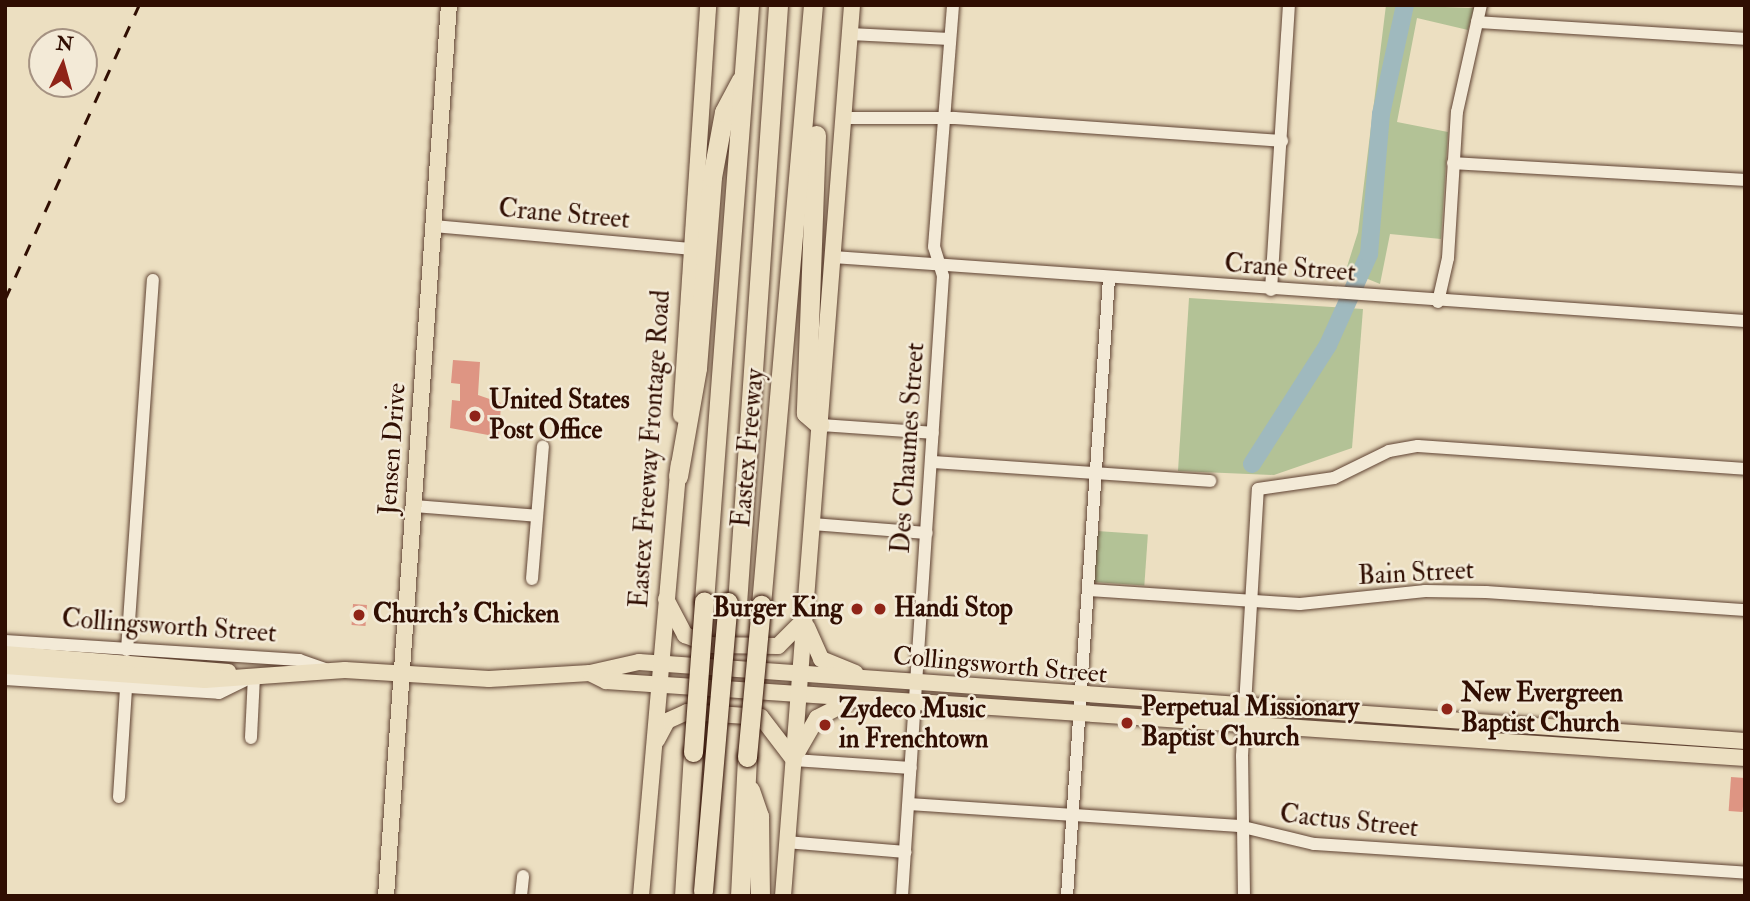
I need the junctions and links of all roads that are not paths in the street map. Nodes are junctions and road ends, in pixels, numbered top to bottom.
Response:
1 (449, 5) edge
2 (708, 5) edge
3 (749, 5) edge
4 (778, 5) edge
5 (813, 5) edge
6 (852, 5) edge
7 (953, 5) edge
8 (1289, 5) edge
9 (1481, 5) edge
10 (1477, 22) junction
11 (849, 34) junction
12 (950, 39) junction
13 (1745, 39) edge
14 (745, 73) junction
15 (808, 81) junction
16 (843, 118) junction
17 (943, 120) junction
18 (1282, 141) junction
19 (1453, 163) junction
20 (1745, 180) edge
21 (434, 226) junction
22 (690, 249) junction
23 (833, 257) junction
24 (941, 265) junction
25 (1109, 278) junction
26 (153, 280) dead end
27 (1271, 290) junction
28 (1438, 302) junction
29 (1745, 321) edge
30 (820, 425) junction
31 (933, 433) junction
32 (543, 446) dead end
33 (932, 462) junction
34 (1745, 469) edge
35 (1095, 473) junction
36 (678, 476) junction
37 (1210, 481) dead end
38 (414, 506) junction
39 (537, 516) junction
40 (812, 524) junction
41 (927, 533) junction
42 (532, 579) dead end
43 (1089, 590) junction
44 (665, 596) junction
45 (1254, 600) junction
46 (732, 603) junction
47 (1745, 610) edge
48 (805, 618) junction
49 (5, 640) edge
50 (5, 654) edge
51 (659, 664) junction
52 (5, 666) edge
53 (123, 669) junction
54 (328, 671) junction
55 (402, 673) junction
56 (590, 673) junction
57 (800, 675) junction
58 (254, 676) junction
59 (5, 679) edge
60 (882, 681) junction
61 (658, 684) junction
62 (917, 693) junction
63 (799, 694) junction
64 (871, 699) junction
65 (1080, 706) junction
66 (1246, 718) junction
67 (251, 738) dead end
68 (1745, 741) edge
69 (654, 747) junction
70 (1745, 758) edge
71 (794, 760) junction
72 (911, 768) junction
73 (746, 779) junction
74 (119, 796) dead end
75 (909, 804) junction
76 (1073, 814) junction
77 (1248, 828) junction
78 (786, 842) junction
79 (906, 852) junction
80 (1745, 873) edge
81 (523, 876) dead end
82 (701, 895) edge
83 (386, 896) edge
84 (521, 896) edge
85 (641, 896) edge
86 (740, 896) edge
87 (760, 896) edge
88 (783, 896) edge
89 (902, 896) edge
90 (1067, 896) edge
91 (1244, 896) edge

1 - 21 main road, Jensen Drive
2 - 22 main road, Eastex Freeway Frontage Road
3 - 14 highway, Eastex Freeway
4 - 46 highway
5 - 15 highway, Eastex Freeway
6 - 11 main road
7 - 12 street, Des Chaumes Street
8 - 18 street
9 - 10 street
10 - 13 street
10 - 19 street
11 - 12 street
11 - 16 main road
12 - 17 street, Des Chaumes Street
14 - 36 highway
14 - 82 highway, Eastex Freeway, bridge
15 - 30 highway
15 - 73 highway, Eastex Freeway, bridge
16 - 17 street
16 - 23 main road
17 - 18 street
17 - 24 street, Des Chaumes Street
18 - 27 street
19 - 20 street
19 - 28 street
21 - 22 street, Crane Street
21 - 38 main road, Jensen Drive
22 - 36 main road, Eastex Freeway Frontage Road
23 - 24 street, Crane Street
23 - 30 main road
24 - 25 street, Crane Street
24 - 31 street, Des Chaumes Street
25 - 27 street, Crane Street
25 - 35 street
26 - 53 street
27 - 28 street, Crane Street
28 - 29 street, Crane Street
30 - 31 street
30 - 40 main road
31 - 33 street, Des Chaumes Street
32 - 39 street
33 - 35 street
33 - 41 street, Des Chaumes Street
34 - 45 street
35 - 37 street
35 - 43 street
36 - 44 main road, Eastex Freeway Frontage Road
38 - 39 street
38 - 55 main road, Jensen Drive
39 - 42 street
40 - 41 street
40 - 48 main road
41 - 62 street, Des Chaumes Street
43 - 45 street, Bain Street
43 - 65 street
44 - 48 main road
44 - 51 main road, Eastex Freeway Frontage Road
45 - 47 street, Bain Street
45 - 66 street
46 - 82 highway, bridge
46 - 82 highway
48 - 57 main road
48 - 60 main road
49 - 53 street, Collingsworth Street
50 - 53 main road, Collingsworth Street
51 - 56 main road, Collingsworth Street
51 - 57 main road, Collingsworth Street
51 - 61 main road, Eastex Freeway Frontage Road
52 - 53 main road, Collingsworth Street
53 - 54 street, Collingsworth Street
53 - 58 main road, Collingsworth Street
53 - 59 street, Collingsworth Street
53 - 74 street
54 - 55 main road, Collingsworth Street
54 - 58 main road, Collingsworth Street
55 - 56 main road, Collingsworth Street
55 - 83 main road, Jensen Drive
56 - 61 main road, Collingsworth Street
57 - 60 main road, Collingsworth Street
57 - 63 main road
58 - 67 street
60 - 62 main road, Collingsworth Street
61 - 63 main road, Collingsworth Street
61 - 69 main road, Eastex Freeway Frontage Road
62 - 64 main road, Collingsworth Street
62 - 65 main road, Collingsworth Street
62 - 72 street, Des Chaumes Street
63 - 64 main road, Collingsworth Street
63 - 71 main road
64 - 71 main road
65 - 66 main road, Collingsworth Street
65 - 76 street
66 - 68 main road, Collingsworth Street
66 - 70 main road, Collingsworth Street
66 - 77 street
69 - 71 main road
69 - 85 main road, Eastex Freeway Frontage Road
71 - 72 street
71 - 78 main road
72 - 75 street, Des Chaumes Street
73 - 86 highway, Eastex Freeway
73 - 87 highway
75 - 76 street, Cactus Street
75 - 79 street, Des Chaumes Street
76 - 77 street, Cactus Street
76 - 90 street
77 - 80 street, Cactus Street
77 - 91 street
78 - 79 street
78 - 88 main road
79 - 89 street, Des Chaumes Street
81 - 84 street

